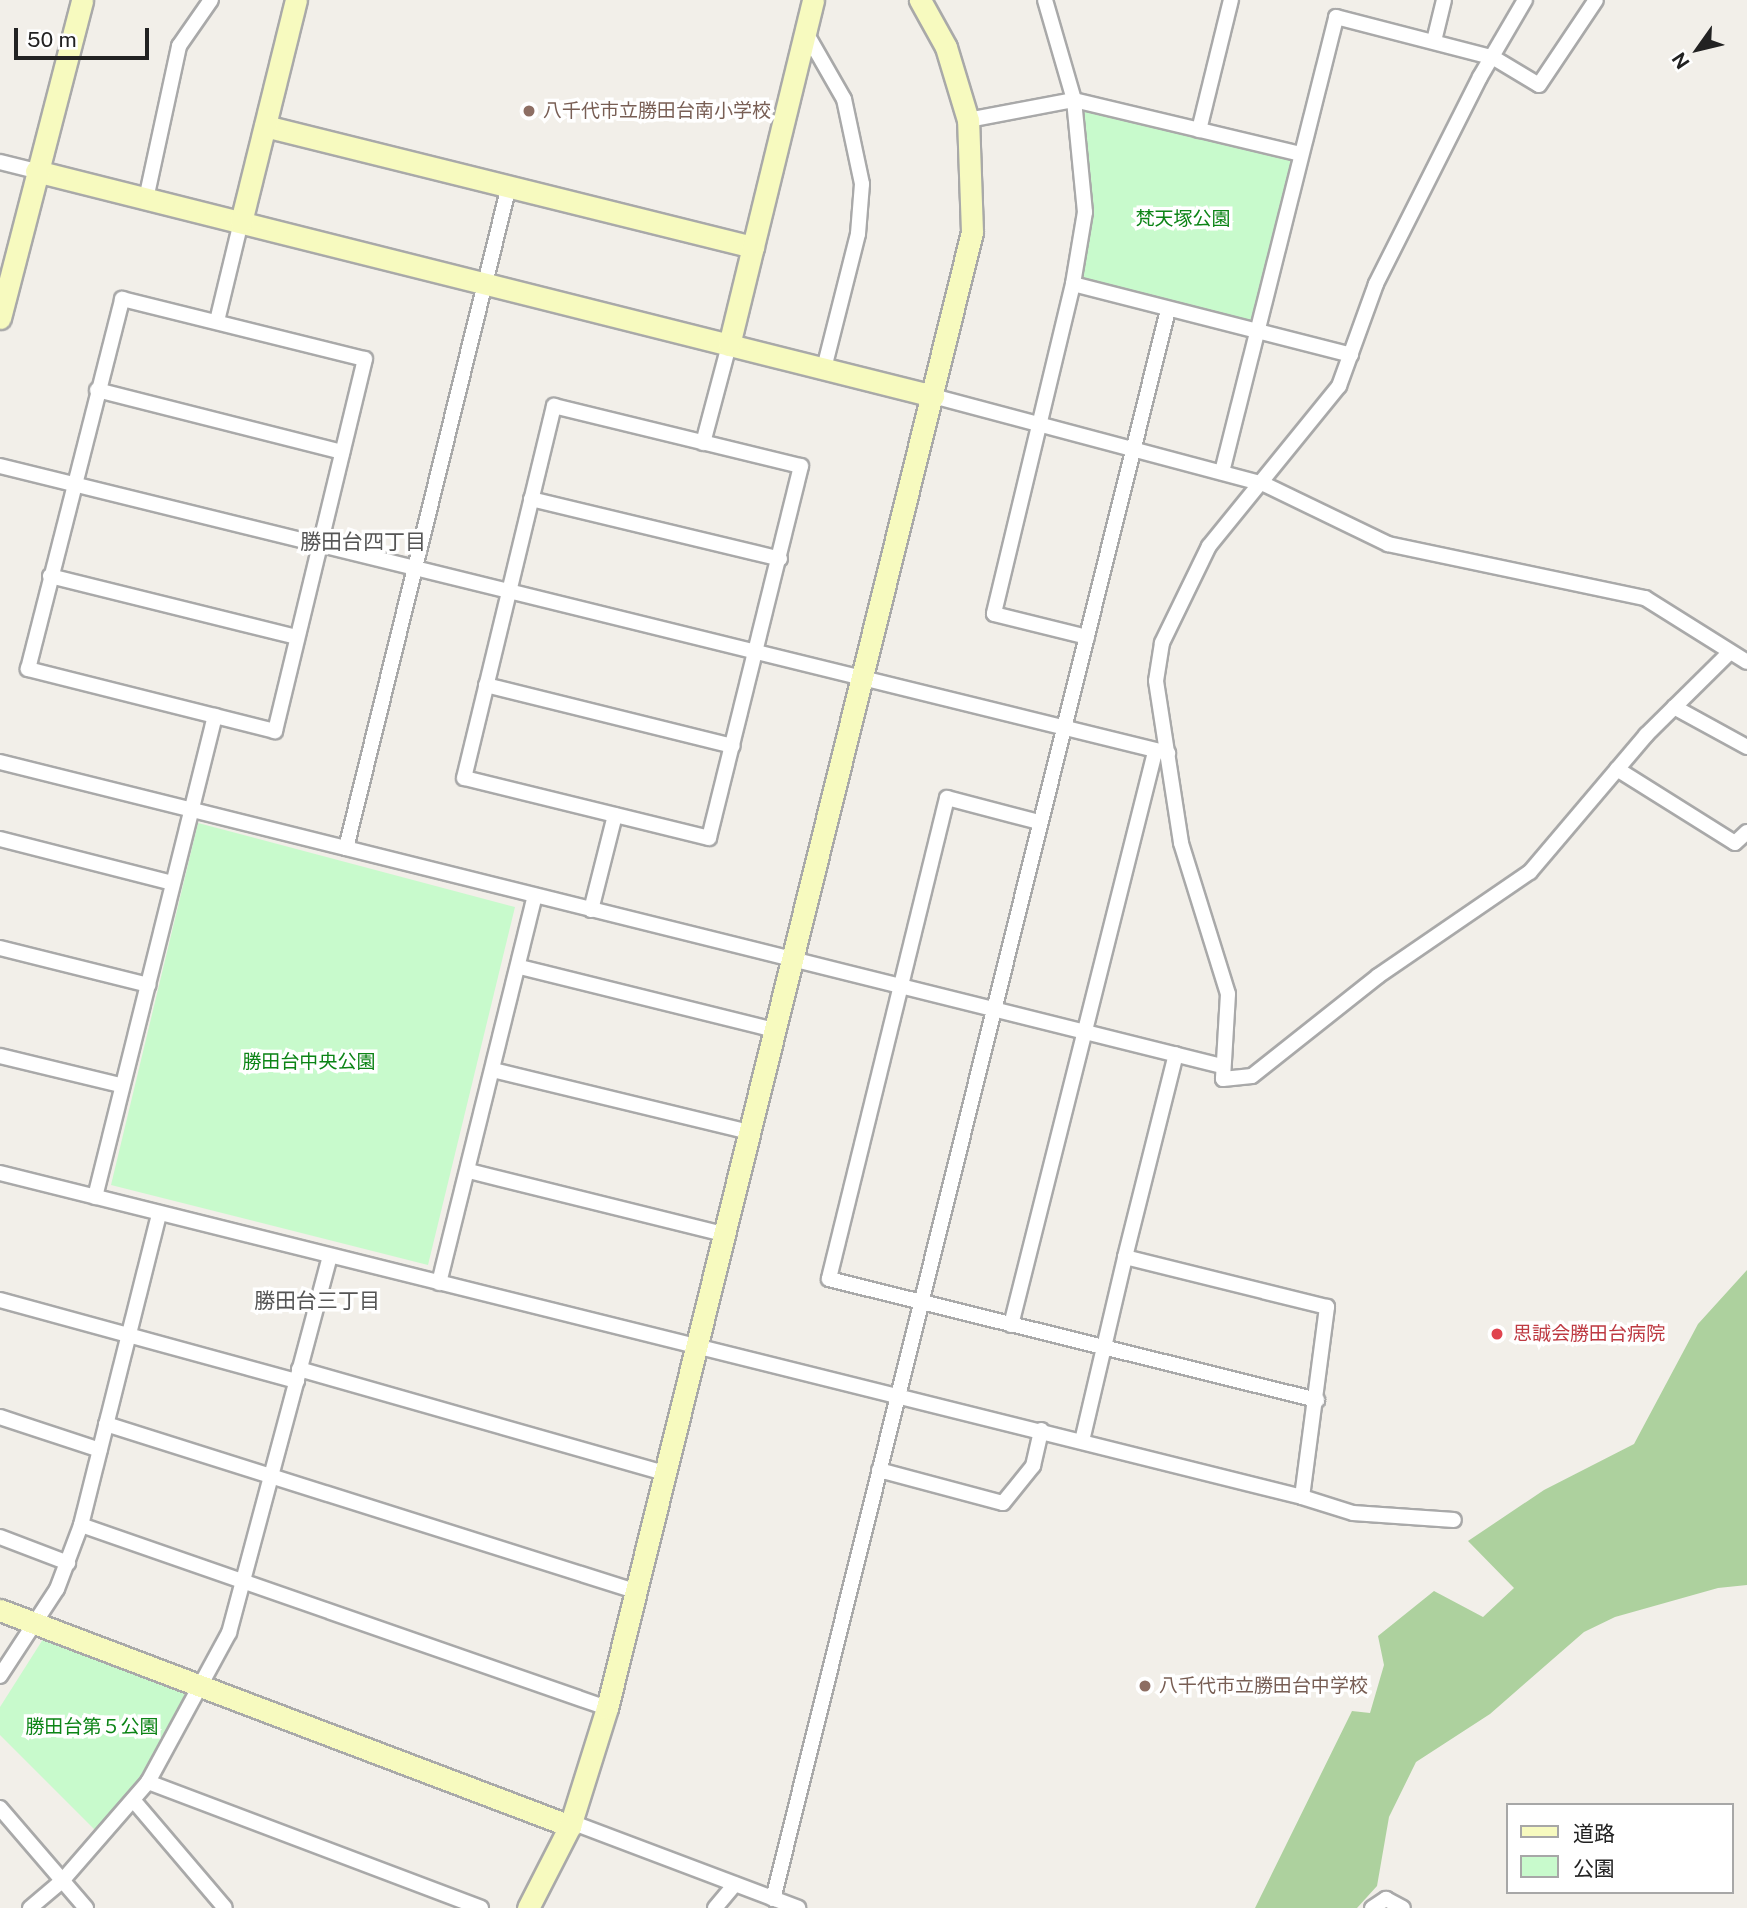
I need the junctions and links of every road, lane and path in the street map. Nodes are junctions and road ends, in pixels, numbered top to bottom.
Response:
1 (82, 0) edge
2 (211, 0) edge
3 (296, 0) edge
4 (813, 0) edge
5 (920, 0) edge
6 (1045, 0) edge
7 (1231, 0) edge
8 (1444, 0) edge
9 (1525, 0) edge
10 (1596, 0) edge
11 (805, 31) junction
12 (1434, 41) junction
13 (1494, 58) junction
14 (1074, 100) junction
15 (968, 120) junction
16 (265, 126) junction
17 (1199, 130) junction
18 (1300, 154) junction
19 (0, 162) edge
20 (36, 171) junction
21 (509, 186) junction
22 (146, 199) junction
23 (241, 222) junction
24 (753, 247) junction
25 (487, 284) junction
26 (1073, 285) junction
27 (1168, 310) junction
28 (0, 318) edge
29 (217, 321) junction
30 (1257, 331) junction
31 (729, 345) junction
32 (1352, 355) junction
33 (824, 368) junction
34 (97, 390) junction
35 (933, 396) junction
36 (1040, 424) junction
37 (702, 443) junction
38 (1133, 449) junction
39 (342, 452) junction
40 (0, 466) edge
41 (1222, 472) junction
42 (74, 484) junction
43 (1264, 484) junction
44 (531, 499) junction
45 (321, 545) junction
46 (780, 559) junction
47 (414, 569) junction
48 (50, 576) junction
49 (509, 592) junction
50 (297, 637) junction
51 (1087, 637) junction
52 (755, 653) junction
53 (1728, 654) junction
54 (1747, 662) edge
55 (862, 679) junction
56 (486, 685) junction
57 (1674, 707) junction
58 (215, 716) junction
59 (1063, 729) junction
60 (733, 746) junction
61 (1747, 747) edge
62 (1161, 752) junction
63 (0, 762) edge
64 (1617, 769) junction
65 (190, 811) junction
66 (615, 815) junction
67 (1039, 822) junction
68 (1747, 832) edge
69 (0, 839) edge
70 (346, 848) junction
71 (172, 883) junction
72 (535, 896) junction
73 (591, 910) junction
74 (0, 948) edge
75 (793, 958) junction
76 (520, 967) junction
77 (148, 985) junction
78 (900, 987) junction
79 (993, 1009) junction
80 (775, 1030) junction
81 (1086, 1033) junction
82 (1176, 1054) junction
83 (0, 1056) edge
84 (1222, 1066) junction
85 (493, 1070) junction
86 (120, 1085) junction
87 (749, 1132) junction
88 (469, 1171) junction
89 (0, 1173) edge
90 (95, 1197) junction
91 (159, 1214) junction
92 (723, 1234) junction
93 (330, 1256) junction
94 (1125, 1257) junction
95 (439, 1283) junction
96 (0, 1300) edge
97 (921, 1303) junction
98 (1011, 1325) junction
99 (128, 1336) junction
100 (695, 1347) junction
101 (1104, 1347) junction
102 (298, 1375) junction
103 (897, 1397) junction
104 (1317, 1400) junction
105 (0, 1418) edge
106 (106, 1424) junction
107 (1041, 1430) junction
108 (1082, 1441) junction
109 (100, 1450) junction
110 (879, 1470) junction
111 (665, 1473) junction
112 (273, 1475) junction
113 (1302, 1497) junction
114 (1454, 1520) dead end
115 (81, 1525) junction
116 (0, 1538) edge
117 (68, 1563) junction
118 (248, 1579) junction
119 (635, 1591) junction
120 (0, 1610) edge
121 (34, 1623) junction
122 (0, 1676) edge
123 (203, 1687) junction
124 (607, 1708) junction
125 (148, 1782) junction
126 (134, 1801) junction
127 (0, 1808) edge
128 (571, 1824) junction
129 (62, 1881) junction
130 (735, 1884) junction
131 (773, 1899) junction
132 (30, 1908) edge
133 (86, 1908) edge
134 (225, 1908) edge
135 (481, 1908) edge
136 (528, 1908) edge
137 (715, 1908) edge
138 (798, 1908) edge
139 (1372, 1908) edge
140 (1403, 1908) edge

1 - 20 street
2 - 22 street
3 - 16 street
4 - 11 street
5 - 15 street
6 - 14 street
7 - 17 street
8 - 12 street
9 - 13 street
10 - 13 street
11 - 24 street
11 - 33 street
12 - 13 street
12 - 18 street
13 - 32 street
14 - 15 street
14 - 17 street
14 - 26 street
15 - 35 street
16 - 21 street
16 - 23 street
17 - 18 street
18 - 30 street
19 - 20 street
20 - 22 street
20 - 28 street
21 - 24 street
21 - 25 street
22 - 23 street
23 - 25 street
23 - 29 street
24 - 31 street
25 - 31 street
25 - 47 street
26 - 27 street
26 - 36 street
27 - 30 street
27 - 38 street
29 - 34 street
29 - 39 street
30 - 32 street
30 - 41 street
31 - 33 street
31 - 37 street
32 - 43 street
33 - 35 street
34 - 39 street
34 - 42 street
35 - 36 street
35 - 55 street
36 - 38 street
36 - 51 street
37 - 44 street
37 - 46 street
38 - 41 street
38 - 51 street
39 - 45 street
40 - 42 street
41 - 43 street
42 - 45 street
42 - 48 street
43 - 53 street
43 - 62 street
44 - 46 street
44 - 49 street
45 - 47 street
45 - 50 street
46 - 52 street
47 - 49 street
47 - 70 street
48 - 50 street
48 - 58 street
49 - 52 street
49 - 56 street
50 - 58 street
51 - 59 street
52 - 55 street
52 - 60 street
53 - 54 street
53 - 57 street
55 - 59 street
55 - 75 street
56 - 60 street
56 - 66 street
57 - 61 street
57 - 64 street
58 - 65 street
59 - 62 street
59 - 67 street
60 - 66 street
62 - 81 street
62 - 84 street
63 - 65 street
64 - 68 street
64 - 84 street
65 - 70 street
65 - 71 street
66 - 73 street
67 - 78 street
67 - 79 street
69 - 71 street
70 - 72 street
71 - 77 street
72 - 73 street
72 - 76 street
73 - 75 street
74 - 77 street
75 - 78 street
75 - 80 street
76 - 80 street
76 - 85 street
77 - 86 street
78 - 79 street
78 - 97 street
79 - 81 street
79 - 97 street
80 - 87 street
81 - 82 street
81 - 98 street
82 - 84 street
82 - 94 street
83 - 86 street
85 - 87 street
85 - 88 street
86 - 90 street
87 - 92 street
88 - 92 street
88 - 95 street
89 - 90 street
90 - 91 street
91 - 93 street
91 - 99 street
92 - 100 street
93 - 95 street
93 - 102 street
94 - 101 street
94 - 104 street
95 - 100 street
96 - 99 street
97 - 98 street
97 - 103 street
98 - 101 street
99 - 102 street
99 - 106 street
100 - 103 street
100 - 111 street
101 - 104 street
101 - 108 street
102 - 111 street
102 - 112 street
103 - 107 street
103 - 110 street
104 - 113 street
105 - 109 street
106 - 109 street
106 - 112 street
107 - 108 street
107 - 110 street
108 - 113 street
109 - 115 street
110 - 131 street
111 - 119 street
112 - 118 street
112 - 119 street
113 - 114 street
115 - 117 street
115 - 118 street
116 - 117 street
117 - 121 street
118 - 123 street
118 - 124 street
119 - 124 street
120 - 121 street
121 - 122 street
121 - 123 street
123 - 125 street
123 - 128 street
124 - 128 street
125 - 126 street
125 - 135 street
126 - 129 street
126 - 134 street
127 - 129 street
128 - 130 street
128 - 136 street
129 - 132 street
129 - 133 street
130 - 131 street
130 - 137 street
131 - 138 street
139 - 140 street

